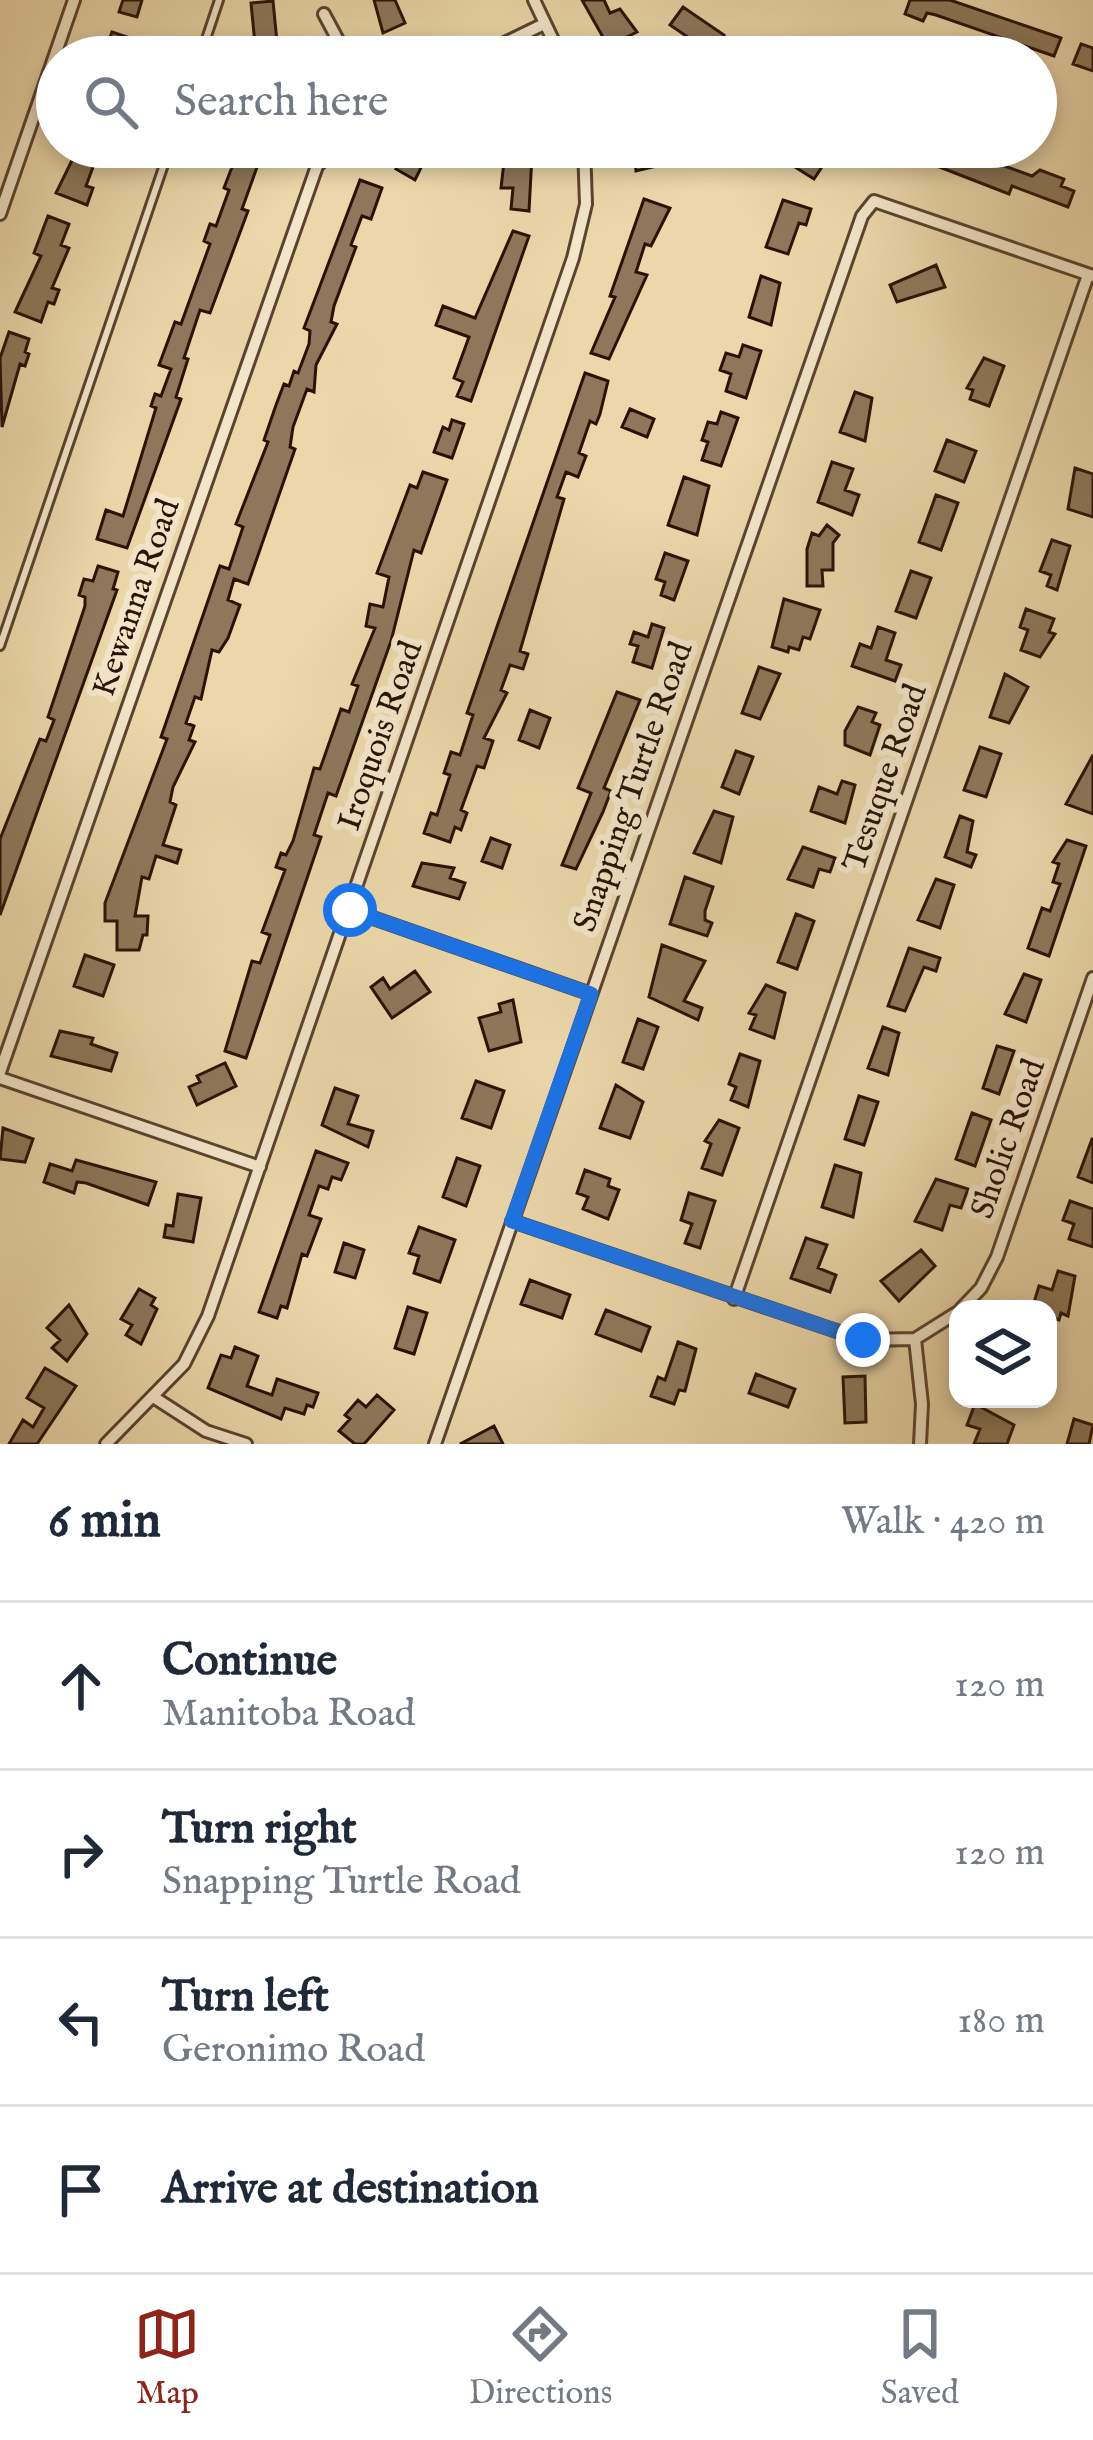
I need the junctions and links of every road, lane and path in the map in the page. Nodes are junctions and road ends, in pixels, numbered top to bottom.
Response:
1 (74, 0) edge
2 (219, 0) edge
3 (534, 0) edge
4 (324, 14) dead end
5 (544, 24) junction
6 (62, 36) edge
7 (207, 36) edge
8 (336, 36) edge
9 (519, 36) edge
10 (550, 36) edge
11 (36, 110) edge
12 (163, 168) edge
13 (315, 168) edge
14 (585, 168) edge
15 (0, 214) edge
16 (1091, 275) edge
17 (0, 646) edge
18 (350, 910) junction
19 (1093, 978) edge
20 (591, 994) junction
21 (0, 1075) edge
22 (260, 1167) junction
23 (512, 1221) junction
24 (734, 1299) junction
25 (969, 1300) edge
26 (949, 1317) edge
27 (915, 1339) junction
28 (155, 1398) junction
29 (106, 1444) edge
30 (246, 1444) edge
31 (434, 1444) edge
32 (920, 1444) edge

1 - 6 street
2 - 7 lane
3 - 5 street
4 - 8 street
5 - 9 street
5 - 10 street
11 - 15 street
12 - 17 lane
13 - 21 street, Kewanna Road
14 - 18 street, Iroquois Road
16 - 20 street, Snapping Turtle Road
16 - 24 street, Tesuque Road
18 - 20 street
18 - 22 street, Iroquois Road
19 - 25 street, Sholic Road
20 - 23 street, Snapping Turtle Road
21 - 22 street
22 - 28 street, Iroquois Road
23 - 24 street
23 - 31 street, Snapping Turtle Road
24 - 27 street
26 - 27 street, Sholic Road
27 - 32 street
28 - 29 street, Iroquois Road
28 - 30 street

